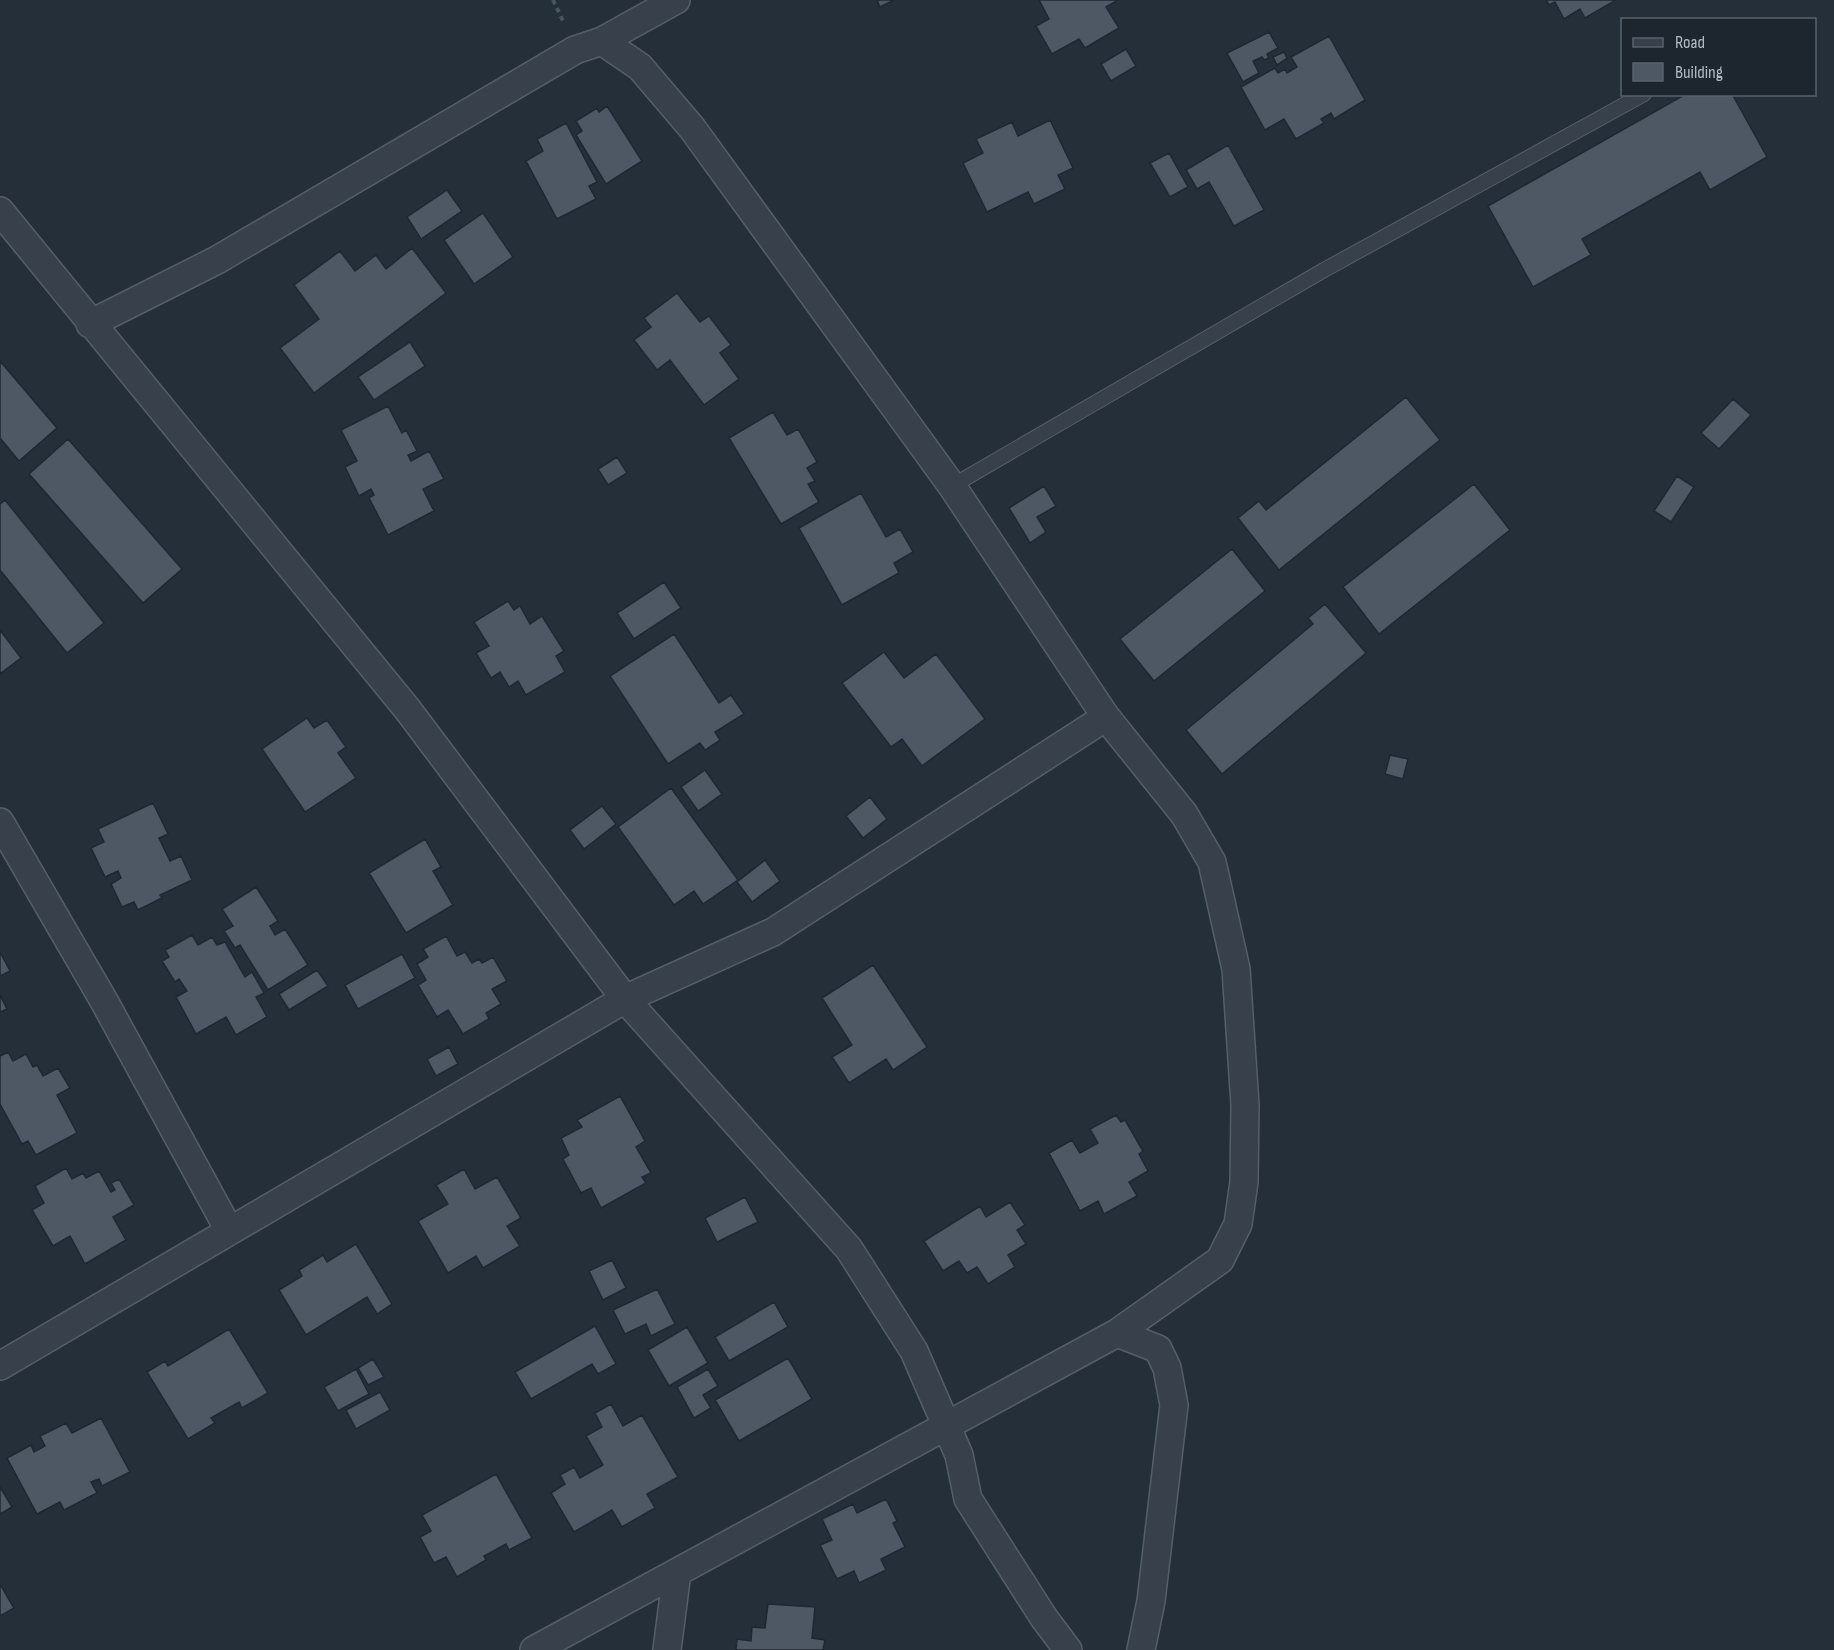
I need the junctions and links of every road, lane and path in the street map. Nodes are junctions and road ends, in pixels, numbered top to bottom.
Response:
1 (676, 0) edge
2 (602, 41) junction
3 (1640, 96) edge
4 (0, 212) edge
5 (90, 324) junction
6 (952, 486) junction
7 (1106, 717) junction
8 (0, 822) edge
9 (625, 999) junction
10 (229, 1230) junction
11 (1117, 1333) junction
12 (0, 1366) edge
13 (947, 1424) junction
14 (677, 1572) junction
15 (534, 1650) edge
16 (668, 1650) edge
17 (1068, 1650) edge
18 (1141, 1650) edge

1 - 2 street
2 - 5 street
2 - 6 street
3 - 6 lane
4 - 5 street
5 - 9 street
6 - 7 street
7 - 9 street
7 - 11 street
8 - 10 street
9 - 10 street
9 - 13 street
10 - 12 street
11 - 13 street
11 - 18 street
13 - 14 street
13 - 17 street
14 - 15 street
14 - 16 street

